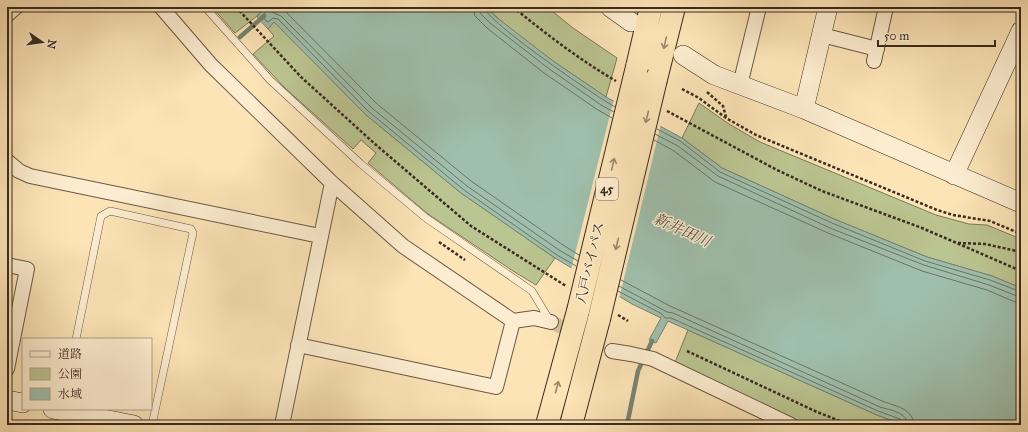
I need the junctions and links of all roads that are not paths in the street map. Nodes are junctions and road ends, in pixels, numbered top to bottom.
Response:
1 (16, 7) edge
2 (161, 7) edge
3 (205, 7) edge
4 (610, 7) edge
5 (651, 7) edge
6 (674, 7) edge
7 (759, 7) edge
8 (828, 7) edge
9 (886, 7) edge
10 (7, 15) edge
11 (631, 22) dead end
12 (1021, 31) edge
13 (822, 35) junction
14 (683, 55) dead end
15 (740, 85) junction
16 (804, 109) junction
17 (7, 161) edge
18 (954, 175) junction
19 (332, 183) junction
20 (1021, 204) edge
21 (320, 236) junction
22 (7, 265) edge
23 (513, 321) junction
24 (550, 322) joint
25 (76, 338) edge
26 (298, 345) junction
27 (612, 351) tunnel mouth
28 (7, 369) edge
29 (7, 400) edge
30 (22, 403) edge
31 (153, 407) edge
32 (58, 410) edge
33 (134, 425) edge
34 (152, 425) edge
35 (282, 425) edge
36 (547, 425) edge
37 (571, 425) edge
38 (791, 425) edge

1 - 10 street
2 - 19 street
3 - 24 lane
4 - 11 street
36 -> 5 highway, 八戸バイパス / 45, bridge
6 -> 37 highway, 八戸バイパス / 45, bridge
7 - 15 street
8 - 13 street
9 - 13 street
12 - 18 street
13 - 16 street
14 - 15 street
15 - 16 street
16 - 18 street
17 - 21 street
18 - 20 street
19 - 21 street
19 - 23 street
21 - 26 street
22 - 28 street
23 - 24 street
23 - 26 street
25 - 31 lane
26 - 35 street
27 - 38 street
29 - 30 street
31 - 34 lane
32 - 33 street

